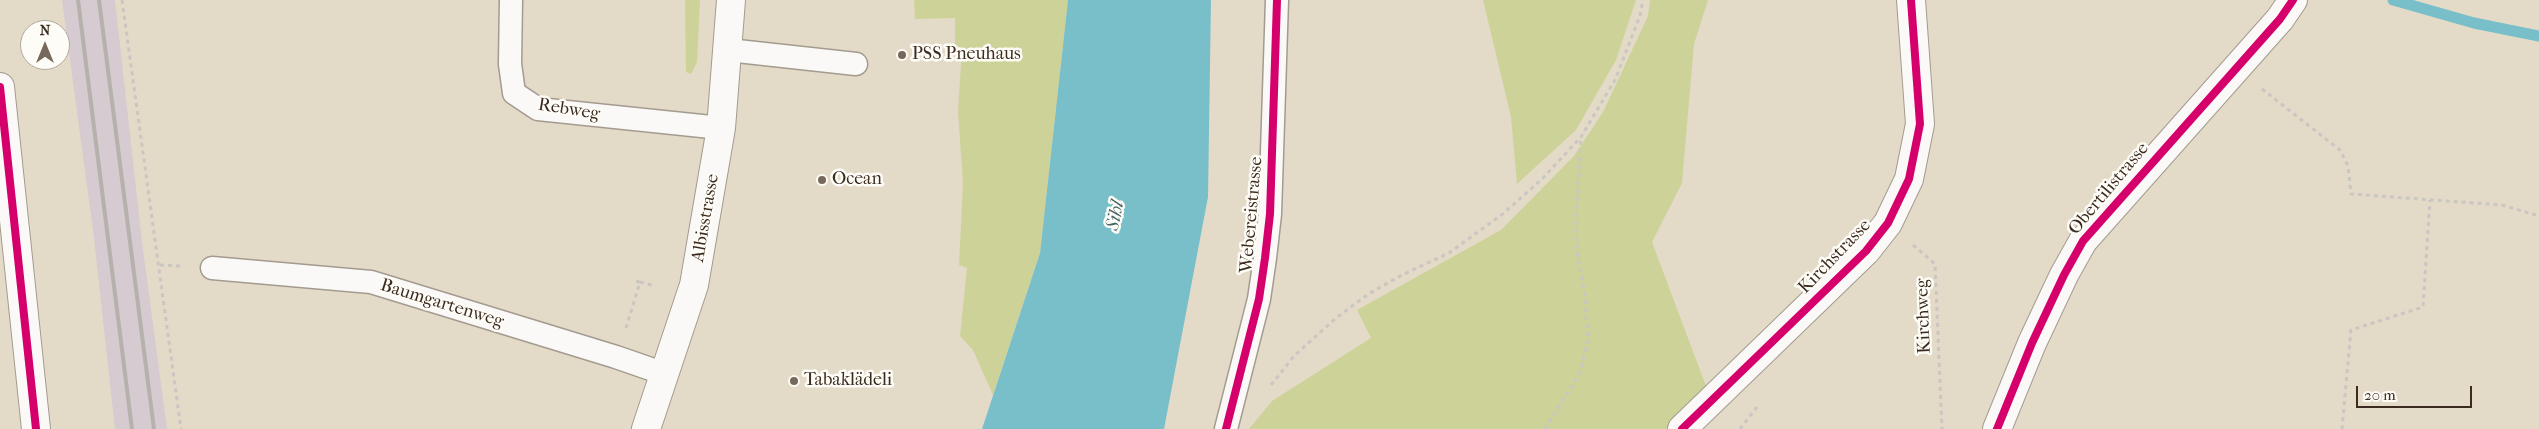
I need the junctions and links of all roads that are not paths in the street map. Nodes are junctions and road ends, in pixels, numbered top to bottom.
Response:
1 (511, 0) edge
2 (731, 0) edge
3 (1277, 0) edge
4 (1911, 0) edge
5 (2293, 0) edge
6 (728, 50) junction
7 (856, 64) dead end
8 (0, 87) edge
9 (721, 128) junction
10 (212, 268) dead end
11 (665, 374) junction
12 (36, 429) edge
13 (646, 429) edge
14 (1226, 429) edge
15 (1682, 429) edge
16 (1997, 429) edge

1 - 9 lane, Rebweg
2 - 6 street, Albisstrasse
3 - 14 lane, Webereistrasse
4 - 15 street, Kirchstrasse
5 - 16 street, Obertilistrasse
6 - 7 lane
6 - 9 street, Albisstrasse
8 - 12 street
9 - 11 street, Albisstrasse
10 - 11 lane, Baumgartenweg
11 - 13 street, Albisstrasse

